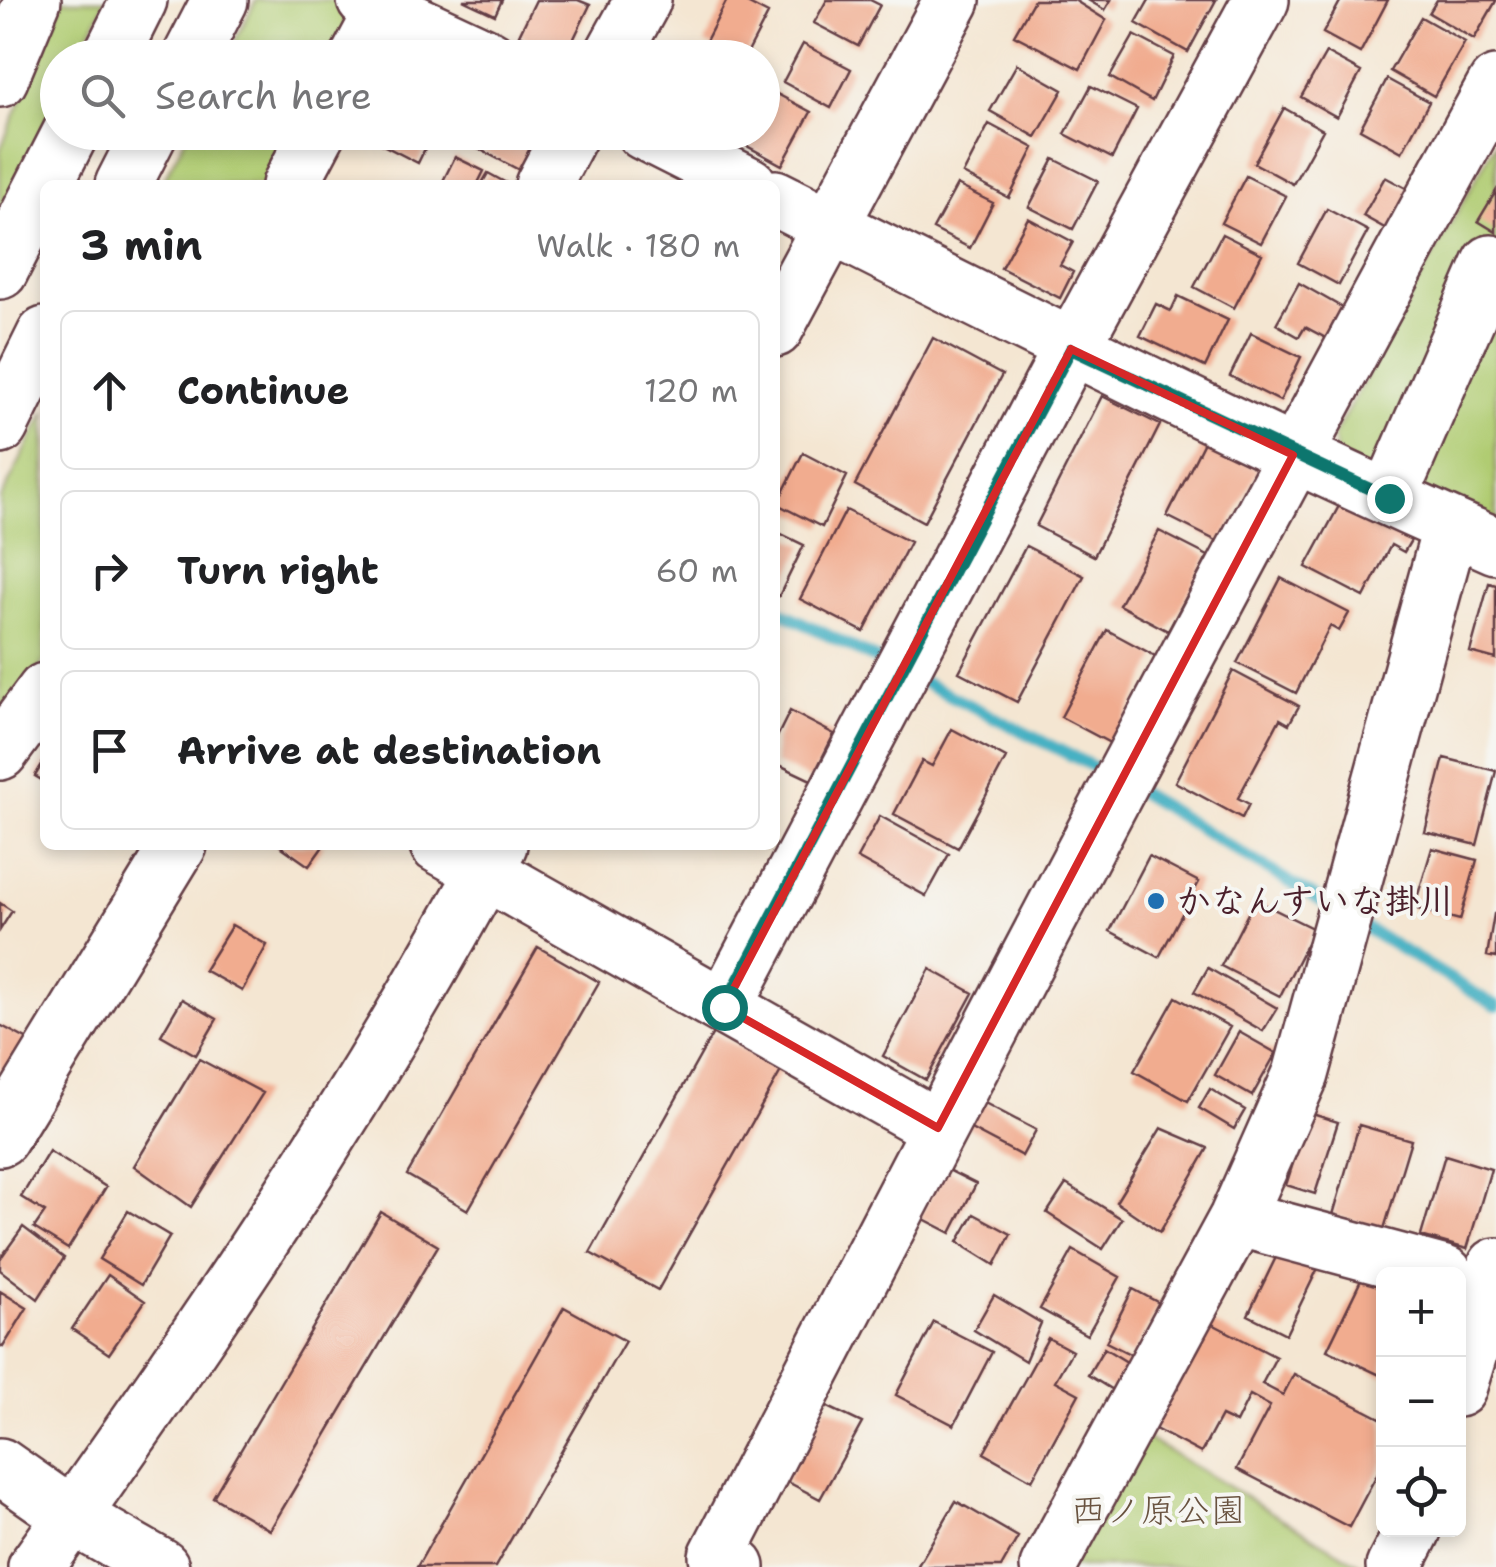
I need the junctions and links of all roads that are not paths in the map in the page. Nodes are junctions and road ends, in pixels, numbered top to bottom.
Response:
1 (33, 0) edge
2 (140, 0) edge
3 (220, 0) edge
4 (642, 0) edge
5 (952, 0) edge
6 (1261, 0) edge
7 (380, 3) edge
8 (119, 40) edge
9 (199, 40) edge
10 (365, 40) edge
11 (453, 40) edge
12 (621, 40) edge
13 (0, 79) edge
14 (1491, 105) edge
15 (62, 150) edge
16 (141, 150) edge
17 (308, 150) edge
18 (561, 150) edge
19 (680, 150) edge
20 (46, 180) edge
21 (126, 180) edge
22 (293, 180) edge
23 (545, 180) edge
24 (739, 180) edge
25 (40, 193) edge
26 (780, 201) edge
27 (830, 226) junction
28 (1491, 263) dead end
29 (0, 271) edge
30 (780, 320) edge
31 (40, 345) edge
32 (1071, 349) junction
33 (0, 426) edge
34 (1293, 455) junction
35 (1389, 498) junction
36 (1474, 536) edge
37 (40, 698) edge
38 (0, 752) edge
39 (176, 850) edge
40 (459, 850) edge
41 (492, 858) edge
42 (724, 1007) junction
43 (938, 1128) junction
44 (0, 1138) edge
45 (1237, 1218) junction
46 (1477, 1279) edge
47 (1464, 1357) edge
48 (0, 1466) edge
49 (72, 1517) junction
50 (1409, 1537) edge
51 (36, 1567) edge
52 (161, 1567) edge
53 (737, 1567) edge
54 (1048, 1567) edge
55 (1394, 1567) edge

1 - 13 main road
2 - 8 main road
3 - 9 main road
4 - 12 main road
5 - 27 main road
6 - 32 main road
7 - 10 main road
7 - 11 main road
14 - 34 main road
15 - 20 main road
16 - 21 main road
17 - 22 main road
18 - 23 main road
19 - 24 main road
25 - 29 main road
26 - 27 main road
27 - 30 main road
27 - 32 main road
28 - 35 main road
31 - 33 main road
32 - 34 main road
32 - 42 main road
34 - 35 main road
34 - 43 main road
35 - 36 main road
36 - 45 main road
37 - 38 main road
39 - 44 main road
40 - 41 main road
41 - 42 main road
41 - 49 main road
42 - 43 main road
43 - 53 main road
45 - 46 main road
45 - 54 main road
46 - 47 main road
48 - 49 main road
49 - 51 main road
49 - 52 main road
50 - 55 main road

